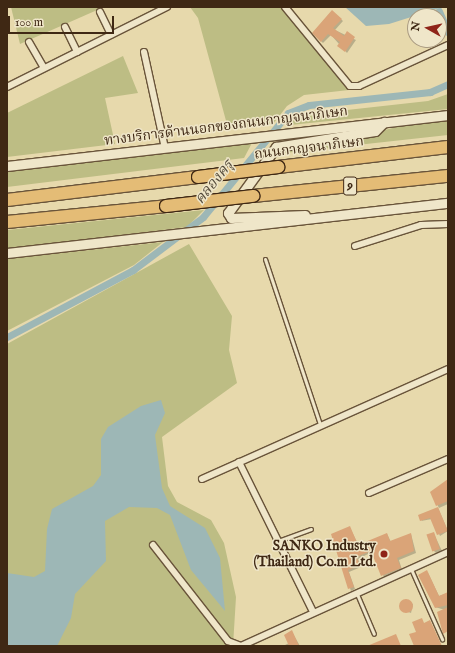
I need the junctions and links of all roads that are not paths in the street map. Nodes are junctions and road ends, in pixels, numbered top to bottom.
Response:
1 (167, 7) edge
2 (285, 7) edge
3 (100, 12) dead end
4 (65, 27) dead end
5 (111, 35) junction
6 (29, 42) dead end
7 (448, 45) edge
8 (77, 52) junction
9 (144, 52) dead end
10 (44, 68) junction
11 (7, 86) edge
12 (448, 115) edge
13 (384, 122) junction
14 (448, 147) edge
15 (165, 148) junction
16 (7, 166) edge
17 (448, 176) edge
18 (7, 200) edge
19 (448, 203) edge
20 (332, 216) junction
21 (7, 222) edge
22 (448, 224) edge
23 (355, 246) dead end
24 (7, 253) edge
25 (265, 259) dead end
26 (448, 368) edge
27 (320, 424) junction
28 (448, 459) edge
29 (239, 462) junction
30 (202, 479) dead end
31 (369, 493) dead end
32 (311, 529) dead end
33 (278, 541) junction
34 (154, 545) dead end
35 (448, 552) edge
36 (410, 568) junction
37 (356, 591) junction
38 (312, 610) junction
39 (374, 634) dead end
40 (442, 639) dead end

1 - 5 street
2 - 7 street
3 - 5 street
4 - 8 street
5 - 8 street
6 - 10 street
8 - 10 street
9 - 15 street
10 - 11 street
12 - 13 main road, ทางบริการด้านนอกของถนนกาญจนาภิเษก
13 - 15 main road, ทางบริการด้านนอกของถนนกาญจนาภิเษก
13 - 20 main road
14 - 18 highway, ถนนกาญจนาภิเษก / 9, bridge
15 - 16 main road, ทางบริการด้านนอกของถนนกาญจนาภิเษก
17 - 21 highway, 9, bridge
19 - 20 main road
20 - 24 main road
22 - 23 street
25 - 27 lane
26 - 27 street
27 - 29 street
28 - 31 street
29 - 30 street
29 - 33 street
32 - 33 lane
33 - 38 street
34 - 38 street
35 - 36 street
36 - 37 street
36 - 40 lane
37 - 38 street
37 - 39 lane

